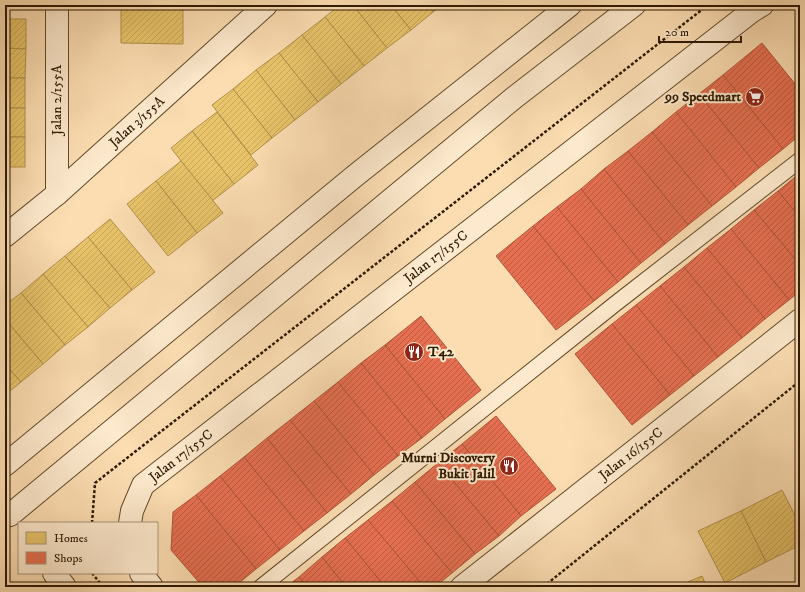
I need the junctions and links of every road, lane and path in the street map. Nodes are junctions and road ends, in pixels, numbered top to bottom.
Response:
1 (57, 5) edge
2 (266, 5) edge
3 (570, 5) edge
4 (634, 5) edge
5 (708, 5) edge
6 (762, 5) edge
7 (800, 160) edge
8 (57, 194) junction
9 (5, 236) edge
10 (800, 320) edge
11 (800, 381) edge
12 (5, 465) edge
13 (10, 516) edge
14 (92, 522) edge
15 (130, 522) edge
16 (55, 574) edge
17 (93, 574) edge
18 (142, 574) edge
19 (65, 587) edge
20 (103, 587) edge
21 (152, 587) edge
22 (261, 587) edge
23 (462, 587) edge
24 (543, 587) edge

1 - 8 street, Jalan 2/155A
2 - 8 street, Jalan 3/155A
3 - 12 street
4 - 13 street
5 - 14 path
6 - 15 street, Jalan 17/155C
7 - 22 lane
8 - 9 street, Jalan 3/155A
10 - 23 street, Jalan 16/155C
11 - 24 path
16 - 19 street
17 - 20 path
18 - 21 street

